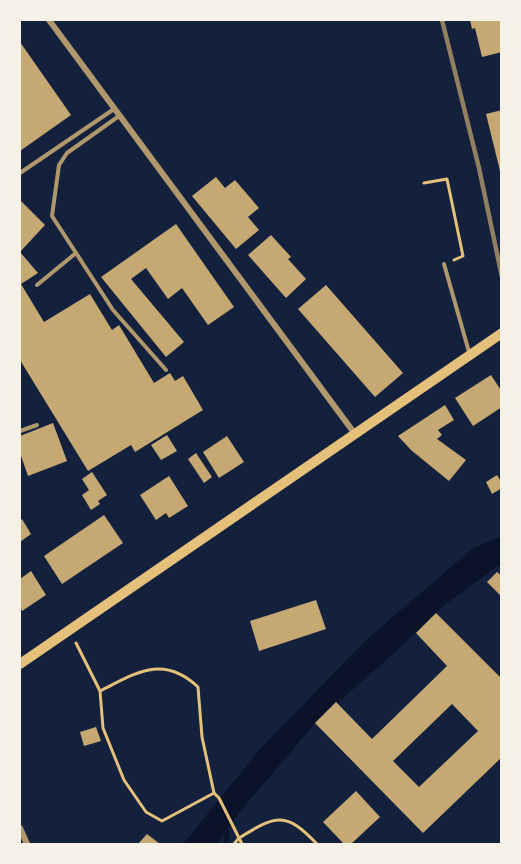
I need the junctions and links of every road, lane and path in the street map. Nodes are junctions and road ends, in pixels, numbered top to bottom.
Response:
1 (49, 20) edge
2 (115, 108) junction
3 (120, 115) junction
4 (20, 173) edge
5 (424, 183) dead end
6 (76, 253) junction
7 (444, 264) joint
8 (37, 285) dead end
9 (501, 333) edge
10 (470, 356) junction
11 (166, 370) dead end
12 (37, 425) dead end
13 (20, 431) edge
14 (356, 434) junction
15 (68, 632) junction
16 (20, 664) edge
17 (100, 691) junction
18 (214, 793) junction
19 (20, 828) edge
20 (239, 838) junction
21 (27, 844) edge
22 (234, 844) edge
23 (242, 844) edge
24 (317, 844) edge

1 - 2 street
2 - 3 street
2 - 4 lane
3 - 6 lane
3 - 14 street
5 - 7 path
6 - 8 lane
6 - 11 lane
7 - 10 lane
9 - 10 main road
10 - 14 main road
12 - 13 lane
14 - 15 main road
15 - 16 main road
15 - 17 path
17 - 18 path
17 - 18 path
18 - 20 path
19 - 21 street
20 - 22 path
20 - 23 path
20 - 24 path

